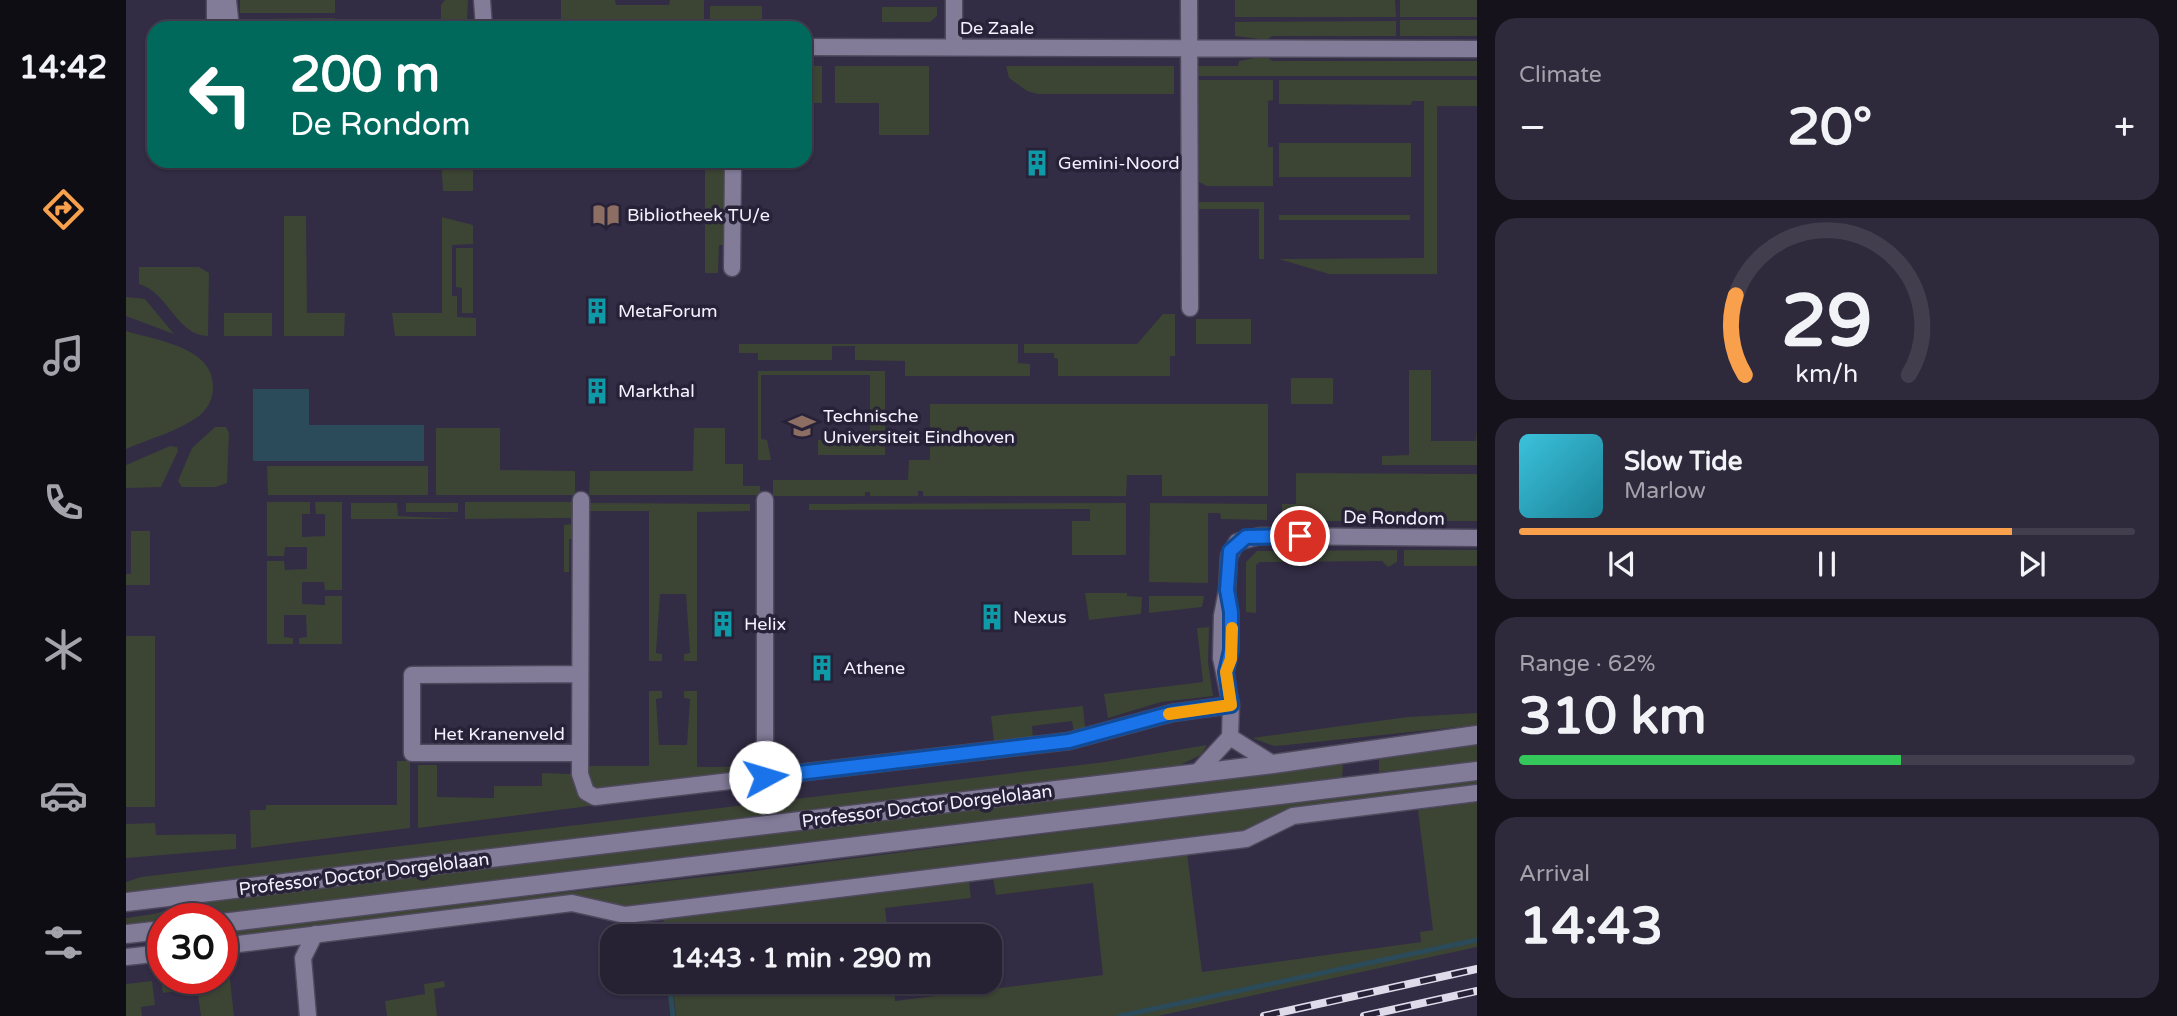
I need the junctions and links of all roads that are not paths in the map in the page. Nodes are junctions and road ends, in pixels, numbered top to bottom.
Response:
1 (215, 0) edge
2 (228, 0) edge
3 (954, 0) edge
4 (1189, 0) edge
5 (215, 21) edge
6 (230, 21) edge
7 (812, 47) edge
8 (954, 47) junction
9 (1189, 47) junction
10 (1477, 49) edge
11 (733, 168) edge
12 (732, 268) dead end
13 (1190, 308) dead end
14 (581, 500) dead end
15 (765, 500) dead end
16 (1477, 538) edge
17 (580, 674) junction
18 (1231, 705) junction
19 (1477, 736) edge
20 (1230, 737) junction
21 (579, 753) junction
22 (1273, 764) junction
23 (1477, 771) edge
24 (1196, 774) junction
25 (765, 777) junction
26 (1477, 793) edge
27 (126, 902) edge
28 (238, 921) edge
29 (147, 932) edge
30 (126, 934) edge
31 (315, 934) junction
32 (238, 944) edge
33 (147, 955) edge
34 (126, 957) edge
35 (308, 1016) edge

1 - 5 street
2 - 6 street
3 - 8 street
4 - 9 street
7 - 8 street, De Zaale
8 - 9 street, De Zaale
9 - 10 street, De Zaale
9 - 13 street
11 - 12 street
14 - 17 street, Het Kranenveld
15 - 25 street
16 - 18 street, De Rondom
17 - 21 street, Het Kranenveld
17 - 21 street, Het Kranenveld
18 - 20 street, De Rondom
18 - 25 street, Het Kranenveld
19 - 22 main road, Professor Doctor Dorgelolaan
20 - 22 street
20 - 24 street
21 - 25 street, Het Kranenveld
22 - 24 main road, Professor Doctor Dorgelolaan
23 - 28 main road, Professor Doctor Dorgelolaan
24 - 27 main road, Professor Doctor Dorgelolaan
26 - 31 street
29 - 30 main road
31 - 32 street
31 - 35 street
33 - 34 street

